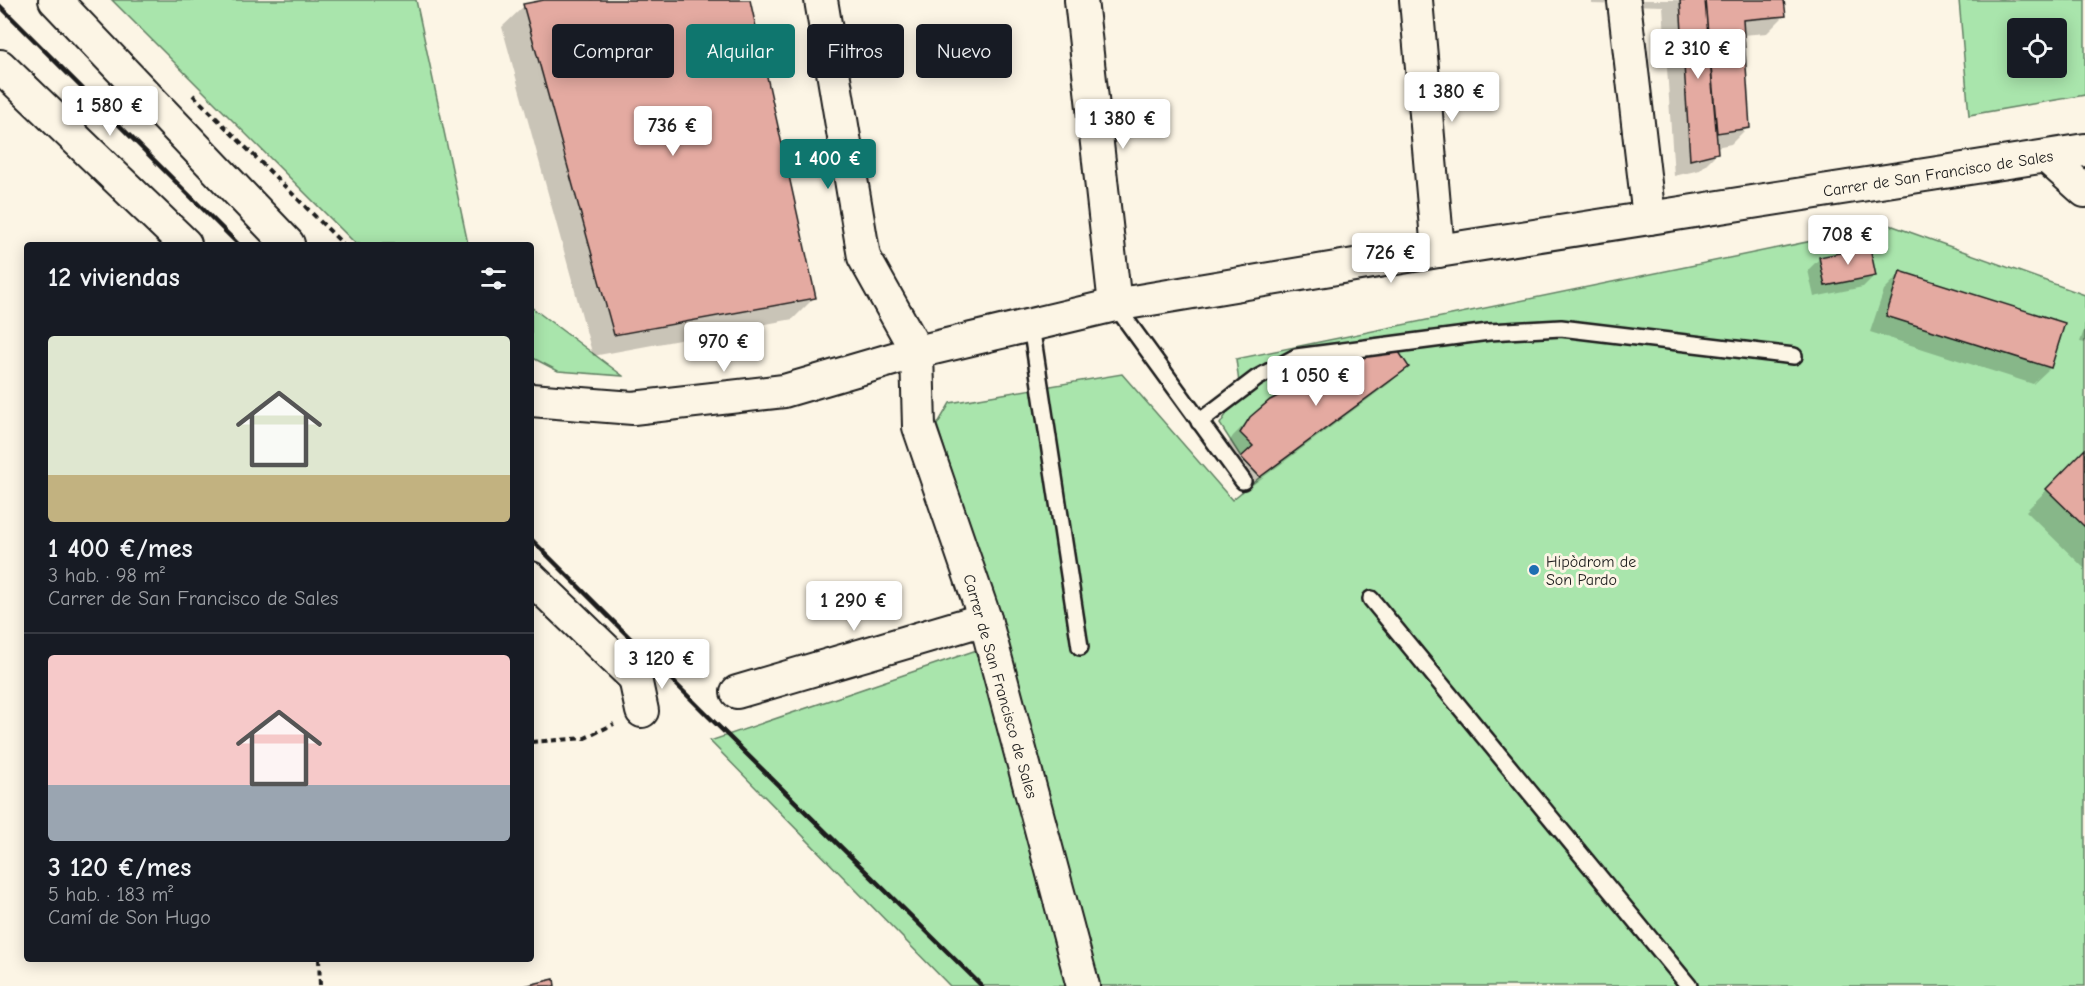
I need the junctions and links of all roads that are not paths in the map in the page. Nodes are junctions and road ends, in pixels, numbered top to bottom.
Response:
1 (55, 0) edge
2 (821, 0) edge
3 (1082, 0) edge
4 (1416, 0) edge
5 (1624, 2) dead end
6 (0, 66) edge
7 (2085, 150) edge
8 (2047, 157) junction
9 (2085, 191) edge
10 (1649, 218) junction
11 (183, 242) edge
12 (286, 242) edge
13 (1438, 250) junction
14 (1114, 305) junction
15 (1031, 326) junction
16 (917, 352) junction
17 (1794, 356) dead end
18 (534, 400) edge
19 (1199, 422) junction
20 (1244, 482) dead end
21 (534, 581) edge
22 (1371, 599) dead end
23 (985, 619) junction
24 (1080, 647) dead end
25 (737, 692) dead end
26 (642, 711) road end
27 (1083, 986) edge
28 (1689, 986) edge

1 - 12 street
2 - 16 street, Carrer de San Francisco de Sales
3 - 14 street
4 - 13 street
5 - 10 street
6 - 11 street
7 - 8 street, Carrer de San Francisco de Sales
8 - 9 street
8 - 10 street, Carrer de San Francisco de Sales
10 - 13 street, Carrer de San Francisco de Sales
13 - 14 street, Carrer de San Francisco de Sales
14 - 15 street, Carrer de San Francisco de Sales
14 - 19 lane
15 - 16 street, Carrer de San Francisco de Sales
15 - 24 lane
16 - 18 street
16 - 23 street, Carrer de San Francisco de Sales
17 - 19 lane
19 - 20 lane
21 - 26 street
22 - 28 lane
23 - 25 street
23 - 27 street, Carrer de San Francisco de Sales

